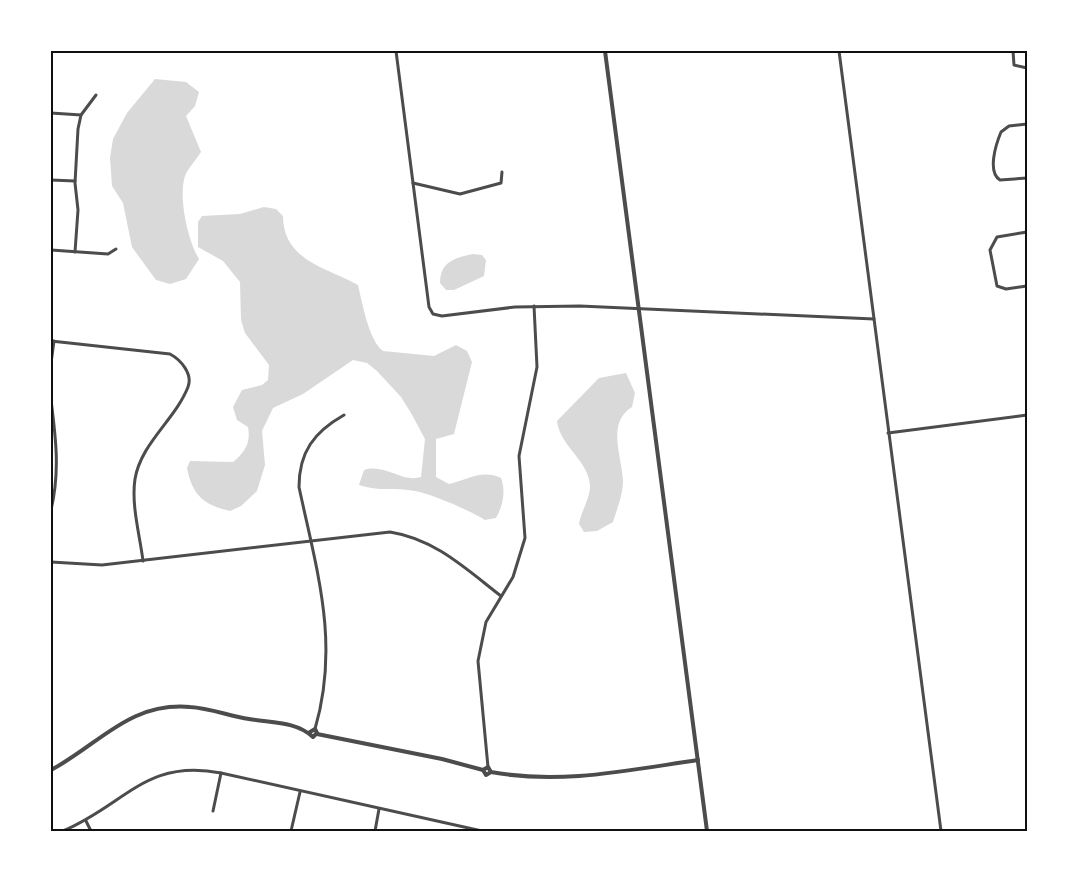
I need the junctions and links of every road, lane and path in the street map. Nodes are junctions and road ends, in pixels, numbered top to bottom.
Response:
1 (396, 51) edge
2 (605, 51) edge
3 (839, 51) edge
4 (1013, 51) edge
5 (1027, 68) edge
6 (96, 94) dead end
7 (51, 112) edge
8 (81, 115) junction
9 (1027, 124) edge
10 (502, 172) dead end
11 (1027, 178) edge
12 (51, 180) edge
13 (75, 181) junction
14 (413, 183) junction
15 (1027, 232) edge
16 (116, 249) dead end
17 (51, 250) edge
18 (75, 252) junction
19 (1027, 286) edge
20 (534, 306) junction
21 (639, 309) junction
22 (874, 319) junction
23 (53, 341) edge
24 (51, 363) edge
25 (51, 400) edge
26 (1027, 415) edge
27 (344, 416) dead end
28 (888, 433) junction
29 (51, 510) edge
30 (310, 540) junction
31 (143, 561) junction
32 (51, 562) edge
33 (501, 596) junction
34 (314, 732) junction
35 (698, 760) junction
36 (488, 767) junction
37 (483, 770) junction
38 (51, 771) edge
39 (491, 772) junction
40 (221, 773) junction
41 (300, 792) junction
42 (380, 809) junction
43 (213, 812) dead end
44 (86, 821) junction
45 (458, 826) junction
46 (63, 831) edge
47 (91, 831) edge
48 (291, 831) edge
49 (375, 831) edge
50 (457, 831) edge
51 (482, 831) edge
52 (707, 831) edge
53 (941, 831) edge

1 - 14 street
2 - 21 street
3 - 22 street
4 - 5 street
6 - 8 street
7 - 8 street
8 - 13 street
9 - 11 street
10 - 14 street
12 - 13 street
13 - 18 street
14 - 20 street
15 - 19 street
16 - 18 street
17 - 18 street
20 - 21 street
20 - 33 street
21 - 22 street
21 - 35 street
22 - 28 street
23 - 24 street
23 - 31 street
25 - 29 street
26 - 28 street
27 - 30 street
28 - 53 street
30 - 31 street
30 - 33 street
30 - 34 street
31 - 32 street
33 - 36 street
34 - 37 street
34 - 38 street
35 - 39 street
35 - 52 street
36 - 37 street
36 - 39 street
37 - 39 street
40 - 41 street
40 - 43 street
40 - 44 street
41 - 42 street
41 - 48 street
42 - 45 street
42 - 49 street
44 - 46 street
44 - 47 street
45 - 50 street
45 - 51 street

